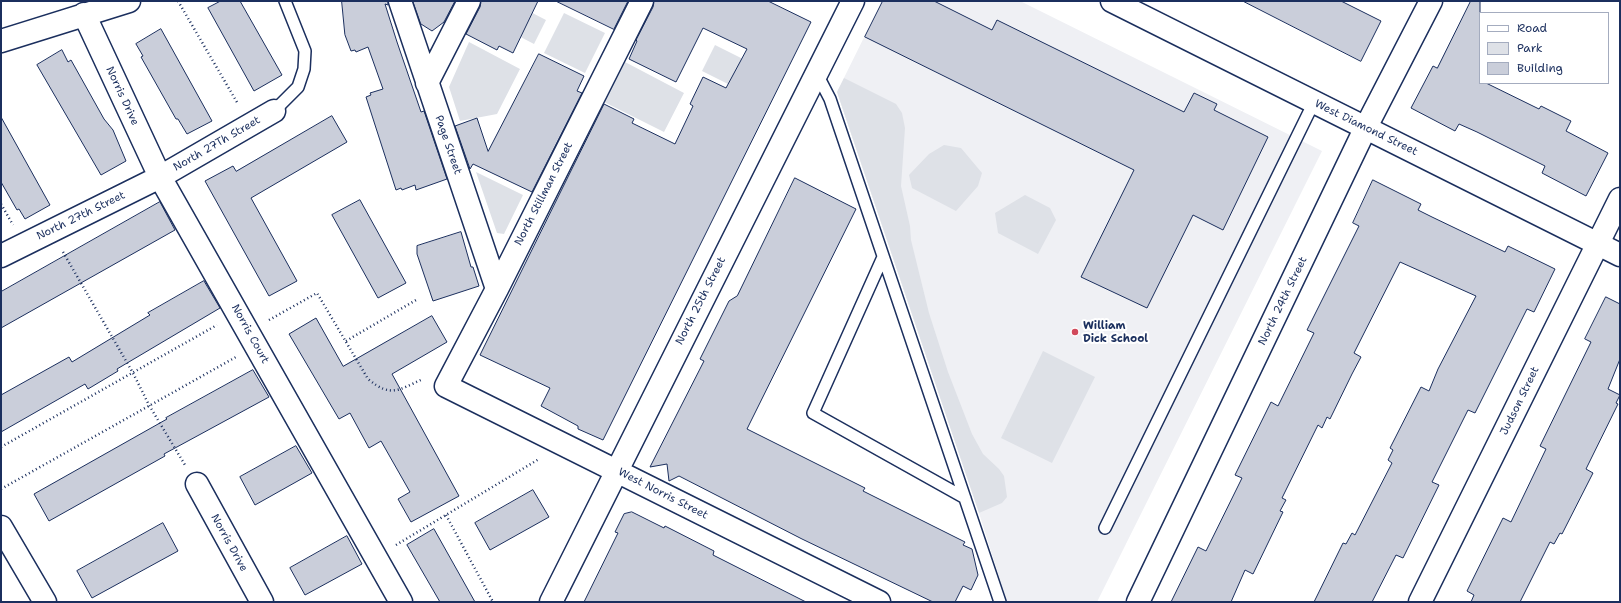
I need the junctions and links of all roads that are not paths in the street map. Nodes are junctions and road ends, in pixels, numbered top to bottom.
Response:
1 (129, 1) edge
2 (285, 1) edge
3 (400, 1) edge
4 (469, 1) edge
5 (642, 1) edge
6 (853, 1) edge
7 (1112, 1) edge
8 (1431, 1) edge
9 (84, 14) junction
10 (1, 41) edge
11 (816, 73) junction
12 (427, 83) junction
13 (1314, 102) junction
14 (274, 111) joint
15 (1366, 127) junction
16 (160, 177) junction
17 (1620, 199) edge
18 (1598, 244) junction
19 (1620, 255) edge
20 (1, 256) edge
21 (883, 257) junction
22 (496, 289) junction
23 (451, 377) joint
24 (616, 470) junction
25 (197, 484) road end
26 (965, 498) junction
27 (1, 528) edge
28 (1105, 528) dead end
29 (44, 602) edge
30 (262, 602) edge
31 (402, 602) edge
32 (551, 602) edge
33 (879, 602) edge
34 (1000, 602) edge
35 (1138, 602) edge
36 (1420, 602) edge

1 - 9 street
2 - 14 lane
3 - 12 street, Page Street
4 - 12 street
5 - 22 street, North Stillman Street
6 - 11 street, North 25th Street
7 - 13 street, West Diamond Street
8 - 15 street, North 24th Street
9 - 10 street
9 - 16 street, Norris Drive
11 - 21 lane
11 - 24 street, North 25th Street
12 - 22 street, Page Street
13 - 15 street, West Diamond Street
13 - 28 lane
14 - 16 street, North 27Th Street
15 - 18 street, West Diamond Street
15 - 35 street, North 24th Street
16 - 20 street, North 27th Street
16 - 31 street, Norris Court
17 - 18 street, Judson Street
18 - 19 street, West Diamond Street
18 - 36 street, Judson Street
21 - 26 lane
21 - 26 lane
22 - 23 street, North Stillman Street
23 - 24 street, West Norris Street
24 - 32 street, North 25th Street
24 - 33 street, West Norris Street
25 - 30 street, Norris Drive
26 - 34 lane
27 - 29 street

